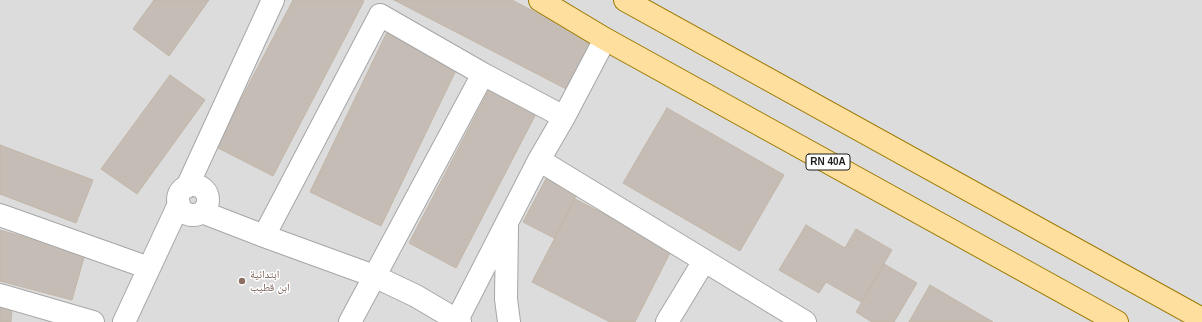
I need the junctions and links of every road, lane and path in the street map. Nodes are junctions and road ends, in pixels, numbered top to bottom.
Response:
1 (273, 0) edge
2 (540, 0) edge
3 (625, 0) edge
4 (605, 38) junction
5 (483, 74) junction
6 (564, 117) junction
7 (539, 160) junction
8 (183, 195) junction
9 (0, 215) edge
10 (507, 222) junction
11 (264, 236) junction
12 (704, 261) junction
13 (149, 268) junction
14 (374, 276) junction
15 (0, 295) edge
16 (1202, 319) edge
17 (458, 321) edge
18 (93, 322) edge
19 (124, 322) edge
20 (350, 322) edge
21 (509, 322) edge
22 (667, 322) edge
23 (805, 322) edge
24 (1117, 322) edge

1 - 8 street
2 - 4 main road, RN 40A
3 - 16 main road
4 - 6 street
4 - 24 main road, RN 40A
5 - 6 street
5 - 11 street
5 - 14 street
6 - 7 street
7 - 10 street
7 - 12 street
8 - 11 street
8 - 13 street
9 - 13 street
10 - 17 street
10 - 21 street
11 - 14 street
12 - 22 street
12 - 23 street
13 - 19 street
14 - 17 street
14 - 20 street
15 - 18 street

